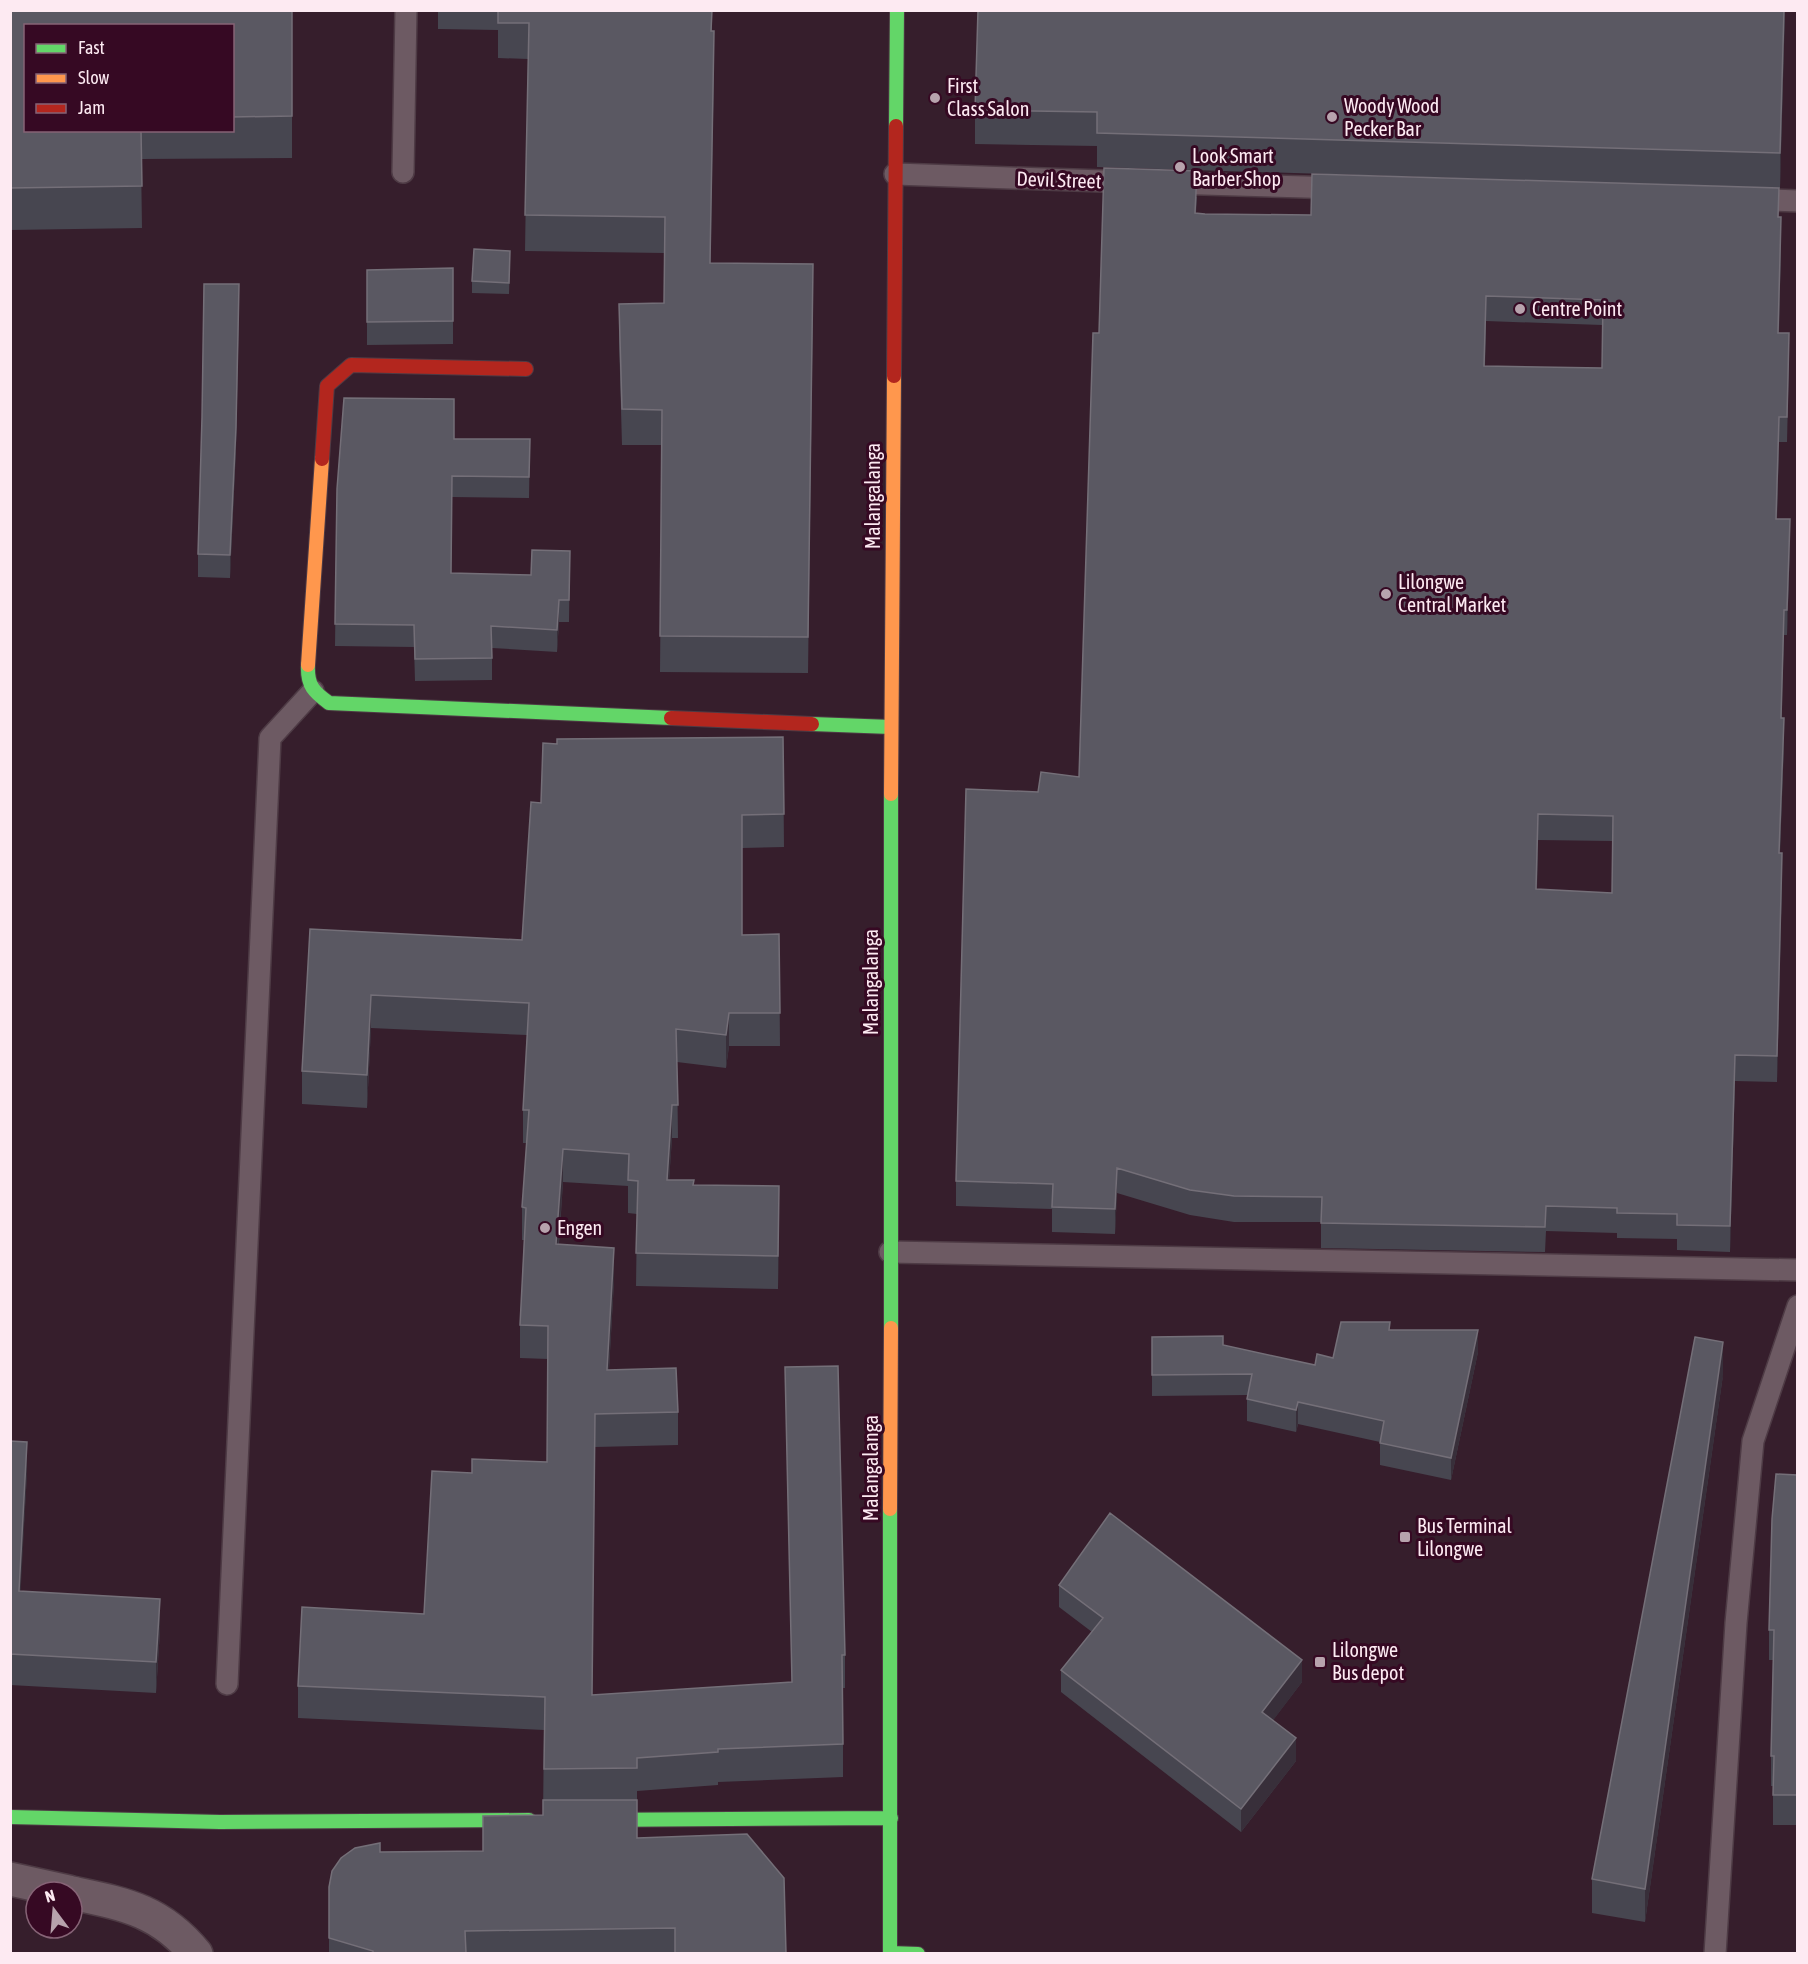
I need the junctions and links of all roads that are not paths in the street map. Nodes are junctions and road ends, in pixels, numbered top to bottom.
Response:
1 (406, 10) edge
2 (897, 10) edge
3 (404, 172) dead end
4 (896, 174) junction
5 (1355, 188) edge
6 (1726, 199) edge
7 (1797, 201) edge
8 (526, 369) dead end
9 (313, 691) junction
10 (891, 727) junction
11 (890, 1252) junction
12 (1797, 1270) edge
13 (1797, 1306) edge
14 (227, 1684) dead end
15 (10, 1817) edge
16 (891, 1818) junction
17 (543, 1820) edge
18 (579, 1820) edge
19 (84, 1895) edge
20 (196, 1953) edge
21 (890, 1953) edge
22 (918, 1953) edge
23 (1715, 1953) edge

1 - 3 lane
2 - 4 street, Malangalanga
4 - 5 lane, Devil Street
4 - 10 street, Malangalanga
6 - 7 lane
8 - 9 street
9 - 10 street
9 - 14 lane
10 - 11 street, Malangalanga
11 - 12 lane
11 - 16 street, Malangalanga
13 - 23 lane
15 - 17 street
16 - 18 street
16 - 21 street, Malangalanga
19 - 20 street
21 - 22 street

